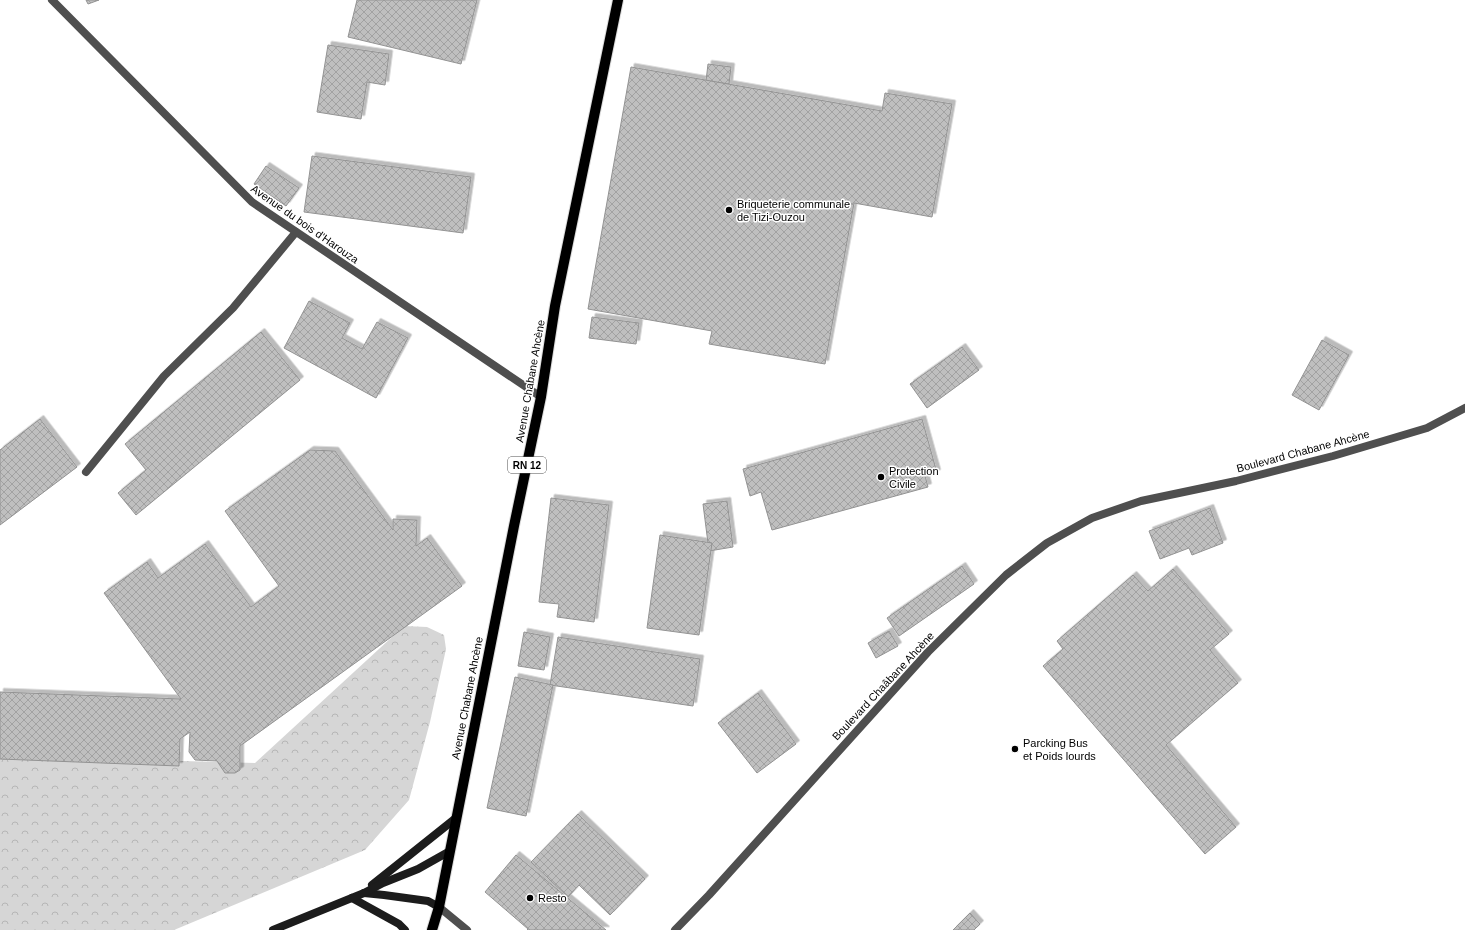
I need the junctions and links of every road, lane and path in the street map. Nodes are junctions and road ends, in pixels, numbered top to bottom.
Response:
1 (52, 0) edge
2 (618, 0) edge
3 (296, 232) junction
4 (541, 397) junction
5 (1465, 408) edge
6 (86, 472) dead end
7 (1141, 502) joint
8 (456, 818) junction
9 (450, 851) junction
10 (358, 896) junction
11 (439, 907) junction
12 (273, 930) edge
13 (405, 930) edge
14 (432, 930) edge
15 (467, 930) edge
16 (674, 930) edge

1 - 3 street, Avenue du bois d'Harouza
2 - 4 main road, Avenue Chabane Ahcène / RN 12
3 - 4 street, Avenue du bois d'Harouza
3 - 6 street
4 - 8 main road, Avenue Chabane Ahcène / RN 12
5 - 7 street, Boulevard Chabane Ahcène
7 - 16 street, Boulevard Chaâbane Ahcène
8 - 9 main road, Avenue Chabane Ahcène / RN 12
8 - 10 street
9 - 10 street
9 - 11 main road, Avenue Chabane Ahcène / RN 12
10 - 11 street
10 - 12 street
10 - 13 street
11 - 14 main road, Avenue Chabane Ahcène / RN 12
11 - 15 street

